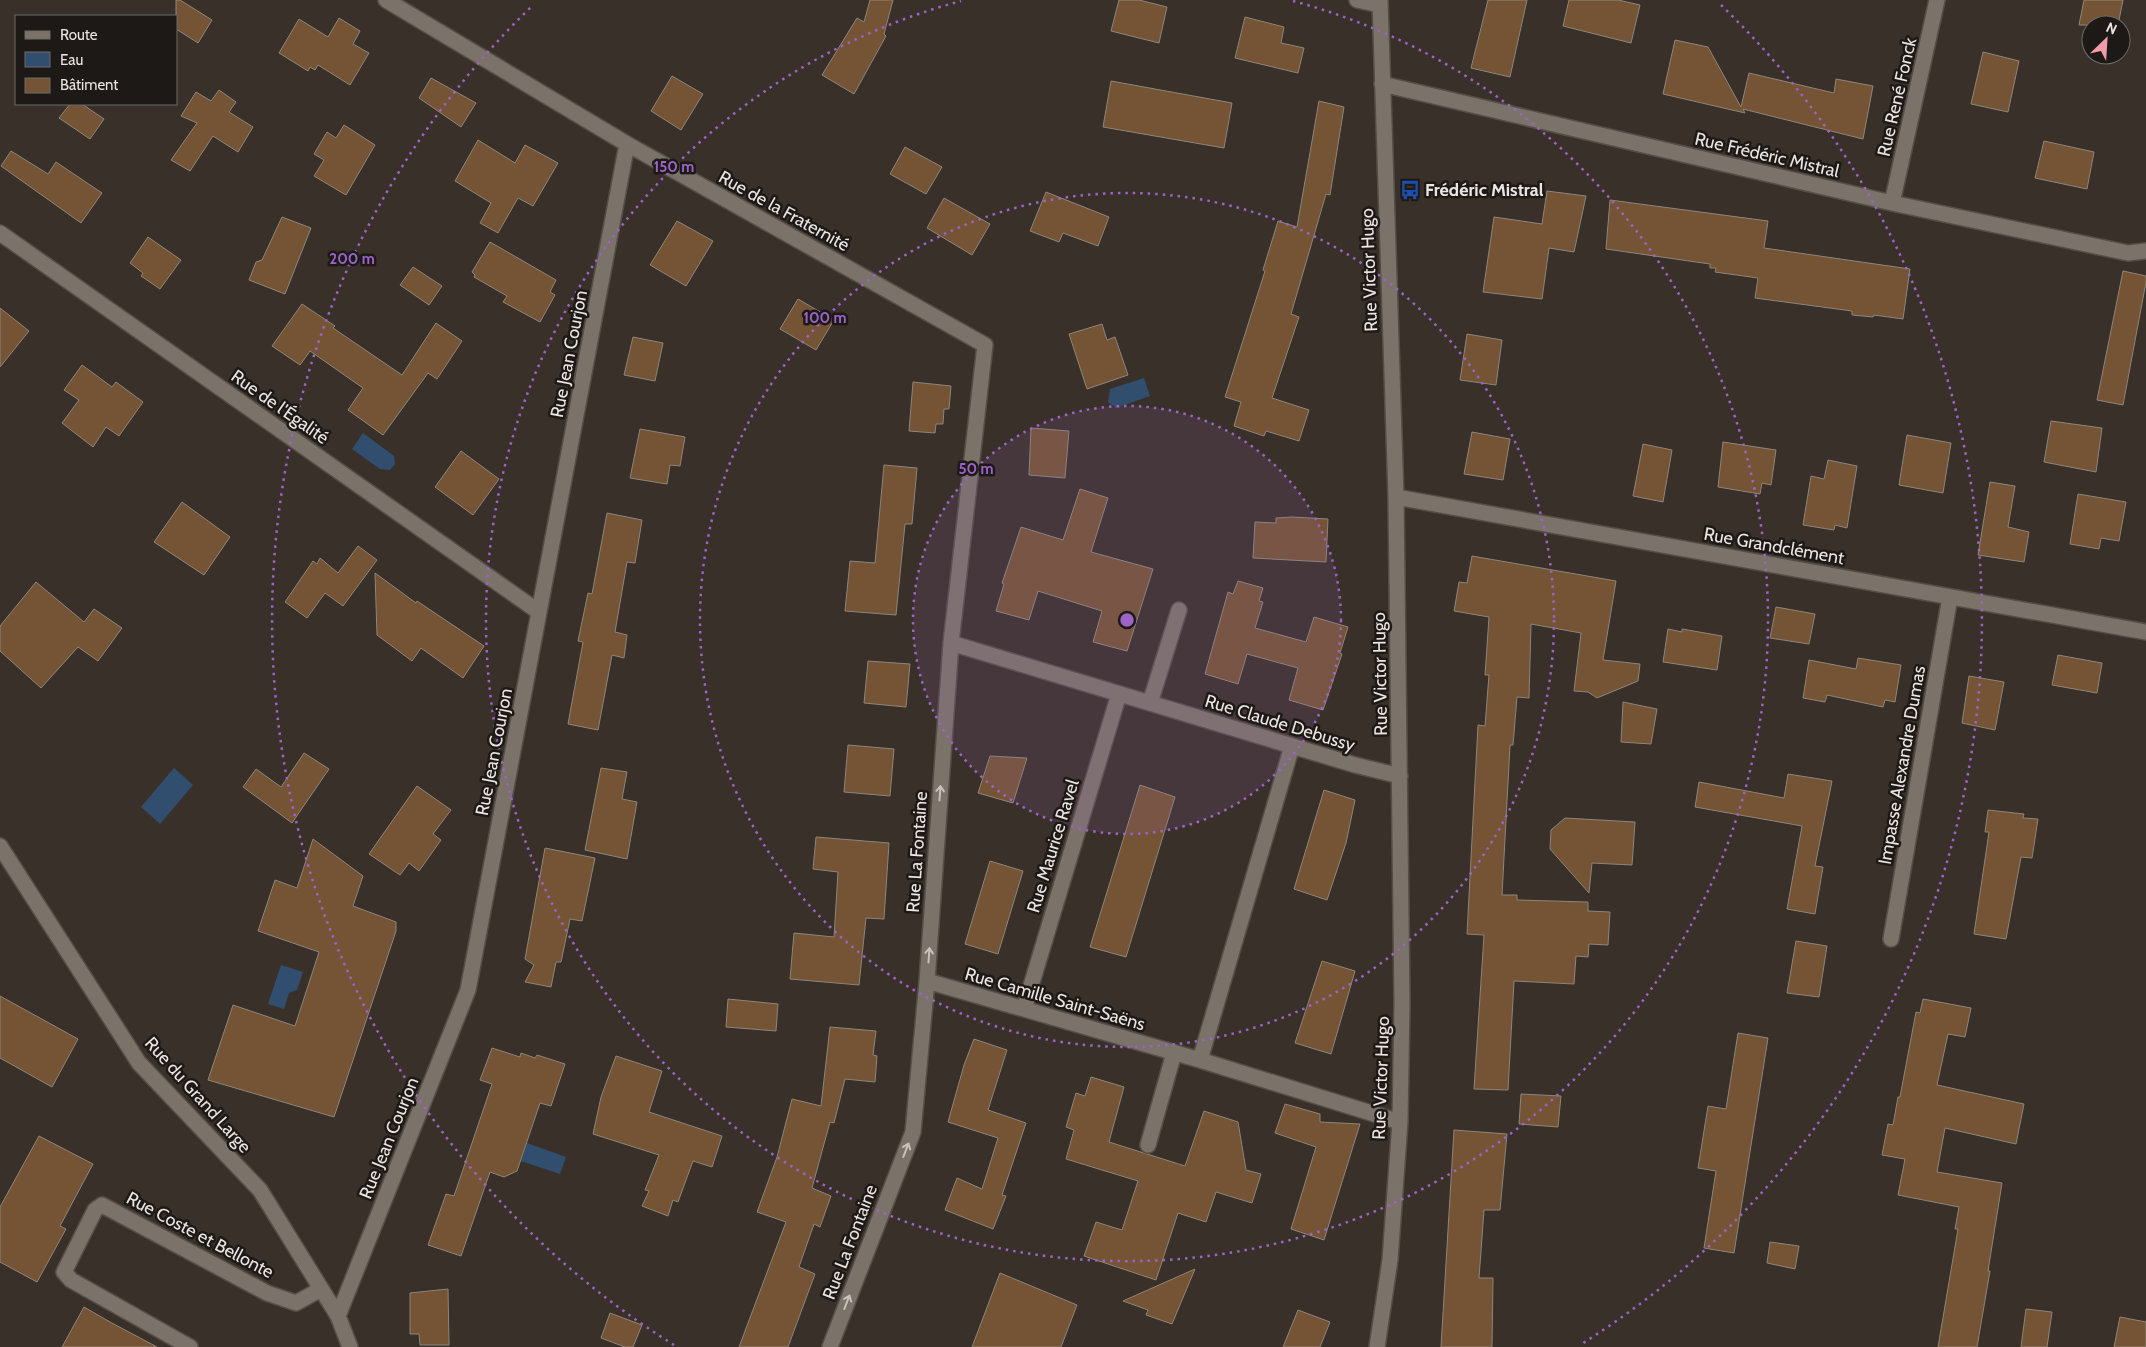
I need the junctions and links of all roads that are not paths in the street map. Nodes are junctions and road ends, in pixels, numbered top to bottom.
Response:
1 (386, 0) edge
2 (1357, 0) edge
3 (1938, 0) edge
4 (1380, 3) edge
5 (1382, 84) junction
6 (627, 144) junction
7 (1892, 203) junction
8 (0, 233) edge
9 (2146, 251) edge
10 (985, 346) joint
11 (1396, 497) junction
12 (1950, 597) junction
13 (1179, 610) dead end
14 (539, 612) junction
15 (2146, 632) edge
16 (951, 643) junction
17 (1119, 694) junction
18 (1150, 703) junction
19 (1292, 746) junction
20 (1400, 776) junction
21 (0, 846) edge
22 (1891, 939) dead end
23 (927, 981) junction
24 (1024, 1009) junction
25 (1174, 1052) junction
26 (1200, 1060) junction
27 (1400, 1122) junction
28 (1148, 1145) dead end
29 (321, 1289) junction
30 (338, 1316) junction
31 (190, 1347) edge
32 (350, 1347) edge
33 (830, 1347) edge
34 (1377, 1347) edge

1 - 6 street, Rue de la Fraternité
2 - 4 street
3 - 7 street, Rue René Fonck
4 - 5 street, Rue Victor Hugo
5 - 7 street, Rue Frédéric Mistral
5 - 11 street, Rue Victor Hugo
6 - 10 street, Rue de la Fraternité
6 - 14 street, Rue Jean Courjon
7 - 9 street, Rue Frédéric Mistral
8 - 14 street, Rue de l'Égalité
10 - 16 street, Rue La Fontaine
11 - 12 street, Rue Grandclément
11 - 20 street, Rue Victor Hugo
12 - 15 street, Rue Grandclément
12 - 22 street, Impasse Alexandre Dumas
13 - 18 street
14 - 30 street, Rue Jean Courjon
16 - 17 street, Rue Claude Debussy
23 -> 16 street, Rue La Fontaine
17 - 18 street, Rue Claude Debussy
17 - 24 street, Rue Maurice Ravel
18 - 19 street, Rue Claude Debussy
19 - 20 street, Rue Claude Debussy
19 - 26 street
20 - 27 street, Rue Victor Hugo
21 - 29 street, Rue du Grand Large
23 - 24 street, Rue Camille Saint-Saëns
33 -> 23 street, Rue La Fontaine
24 - 25 street, Rue Camille Saint-Saëns
25 - 26 street, Rue Camille Saint-Saëns
25 - 28 street
26 - 27 street, Rue Camille Saint-Saëns
27 - 34 street, Rue Victor Hugo
29 - 30 street, Rue du Grand Large
29 - 31 street, Rue Coste et Bellonte
30 - 32 street

